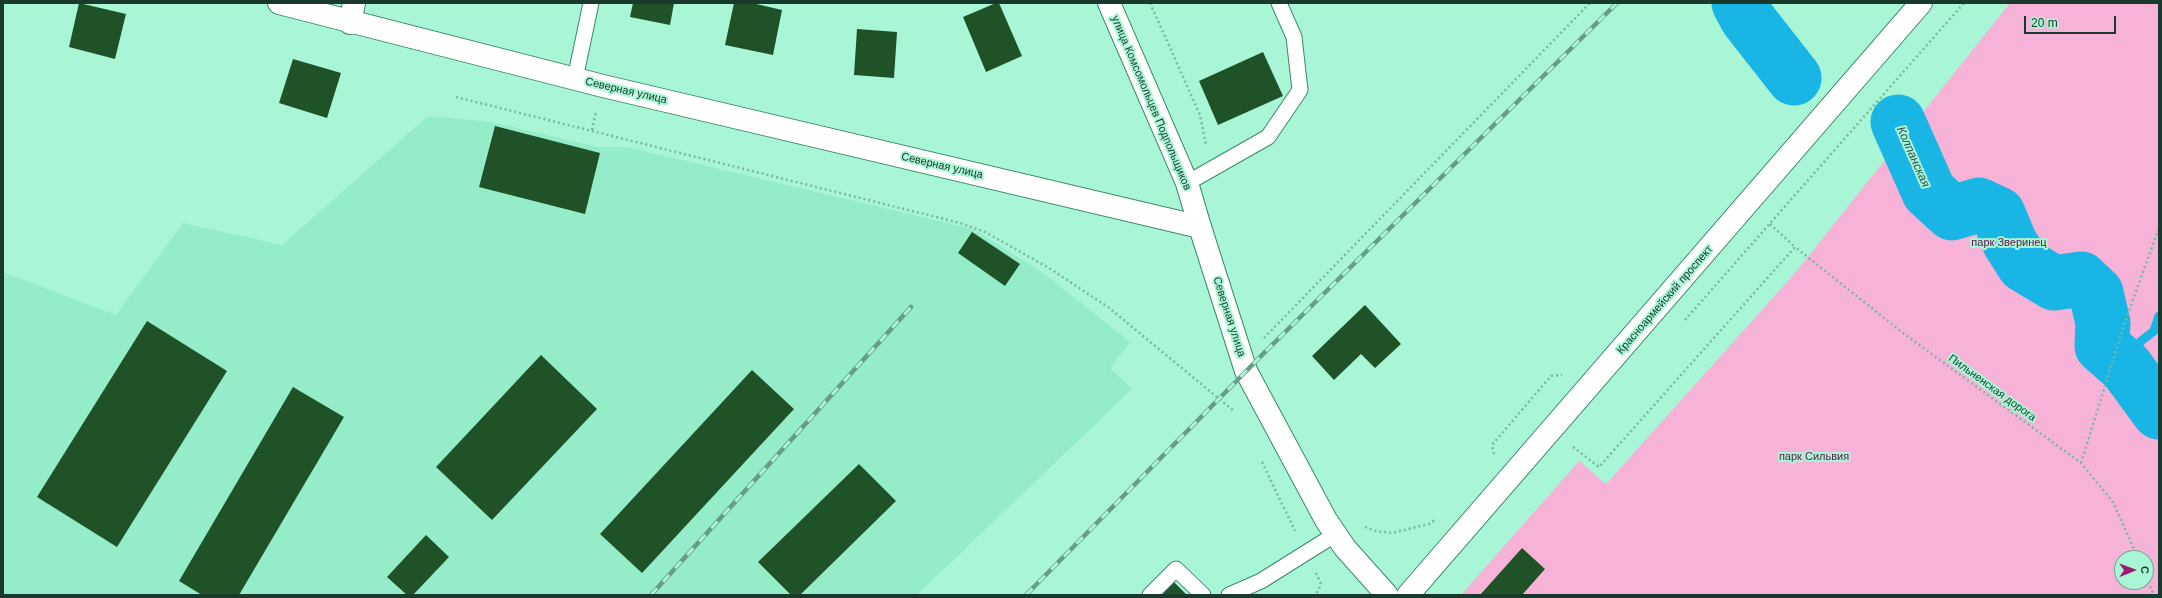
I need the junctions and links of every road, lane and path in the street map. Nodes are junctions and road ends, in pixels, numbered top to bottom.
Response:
1 (279, 3) edge
2 (591, 3) edge
3 (1109, 3) edge
4 (1279, 3) edge
5 (1590, 3) edge
6 (1921, 3) edge
7 (1964, 3) edge
8 (352, 13) edge
9 (575, 79) junction
10 (456, 97) dead end
11 (1187, 183) junction
12 (1770, 224) junction
13 (1200, 227) junction
14 (2159, 228) edge
15 (1795, 247) junction
16 (1682, 323) dead end
17 (1260, 342) dead end
18 (1237, 416) dead end
19 (1568, 452) dead end
20 (1260, 458) dead end
21 (2081, 463) junction
22 (1440, 517) dead end
23 (1361, 525) dead end
24 (1336, 534) junction
25 (2134, 550) edge
26 (1306, 553) junction
27 (1150, 595) edge
28 (1203, 595) edge
29 (1228, 595) edge
30 (1316, 595) edge
31 (1387, 595) edge
32 (1408, 595) edge

1 - 8 street, Северная улица
2 - 9 lane
3 - 11 street, улица Комсомольцев Подпольщиков
4 - 11 lane
5 - 17 path
6 - 32 street, Красноармейский проспект
7 - 12 path
8 - 9 street, Северная улица
9 - 13 street, Северная улица
10 - 18 path
11 - 13 street, улица Комсомольцев Подпольщиков
12 - 15 path, Пильненская дорога
12 - 16 path
13 - 24 street, Северная улица
14 - 21 path
15 - 19 path
15 - 21 path, Пильненская дорога
20 - 26 path
21 - 25 path, Пильненская дорога
22 - 23 path
24 - 26 lane
24 - 31 street, Северная улица
26 - 29 lane
26 - 30 path
27 - 28 lane

